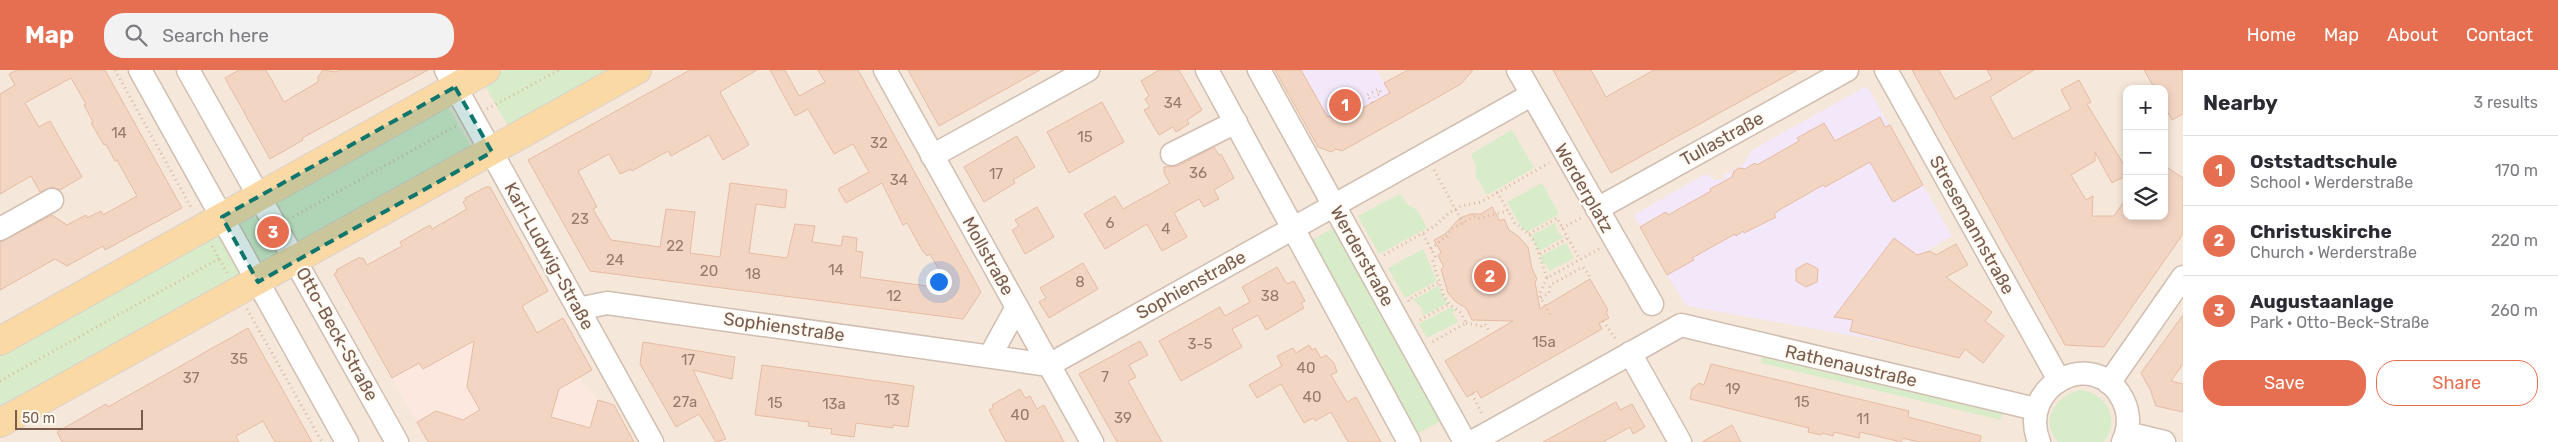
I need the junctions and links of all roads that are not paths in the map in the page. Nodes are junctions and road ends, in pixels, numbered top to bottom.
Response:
1 (140, 70) edge
2 (188, 70) edge
3 (486, 70) edge
4 (636, 70) edge
5 (885, 70) edge
6 (1088, 70) edge
7 (1207, 70) edge
8 (1259, 70) edge
9 (1518, 70) edge
10 (1847, 70) edge
11 (1886, 70) edge
12 (450, 79) edge
13 (1524, 99) dead end
14 (1236, 122) junction
15 (492, 152) junction
16 (1172, 154) dead end
17 (932, 156) junction
18 (259, 196) junction
19 (52, 200) dead end
20 (1334, 205) junction
21 (1597, 209) junction
22 (212, 222) junction
23 (0, 229) edge
24 (1292, 229) junction
25 (296, 261) junction
26 (2183, 277) edge
27 (248, 287) junction
28 (1652, 304) dead end
29 (1017, 307) junction
30 (578, 310) junction
31 (0, 341) edge
32 (1630, 353) junction
33 (990, 356) junction
34 (1049, 365) junction
35 (2059, 380) junction
36 (2109, 383) junction
37 (2036, 409) junction
38 (0, 423) edge
39 (2125, 437) edge
40 (347, 442) edge
41 (397, 442) edge
42 (652, 442) edge
43 (1092, 442) edge
44 (1410, 442) edge
45 (1465, 442) edge
46 (1472, 442) edge
47 (1680, 442) edge
48 (2038, 442) edge
49 (2164, 442) edge

1 - 22 street
2 - 18 street, Otto-Beck-Straße
3 - 12 main road
4 - 15 main road
5 - 17 street, Mollstraße
6 - 17 street
7 - 14 street
8 - 20 street, Werderstraße
9 - 21 street, Werderplatz
10 - 21 street, Tullastraße
11 - 35 street, Stresemannstraße
12 - 15 street, Karl-Ludwig-Straße
12 - 18 main road
13 - 20 street
14 - 16 street
14 - 24 street
15 - 25 main road
15 - 30 street, Karl-Ludwig-Straße
17 - 29 street, Mollstraße
18 - 22 main road
18 - 25 street, Otto-Beck-Straße
19 - 23 street
20 - 24 street, Sophienstraße
20 - 45 street, Werderstraße
21 - 28 street, Werderplatz
22 - 27 street
22 - 31 main road
24 - 34 street, Sophienstraße
24 - 44 street
25 - 27 main road
25 - 41 street, Otto-Beck-Straße
26 - 36 street
27 - 38 main road
27 - 40 street
29 - 33 street
29 - 34 street, Mollstraße
30 - 33 street, Sophienstraße
30 - 42 street, Karl-Ludwig-Straße
32 - 37 street, Rathenaustraße
32 - 46 street
32 - 47 street
33 - 34 street, Sophienstraße
34 - 43 street, Mollstraße
35 - 36 street
35 - 37 street
36 - 39 street
37 - 48 street
39 - 49 street

